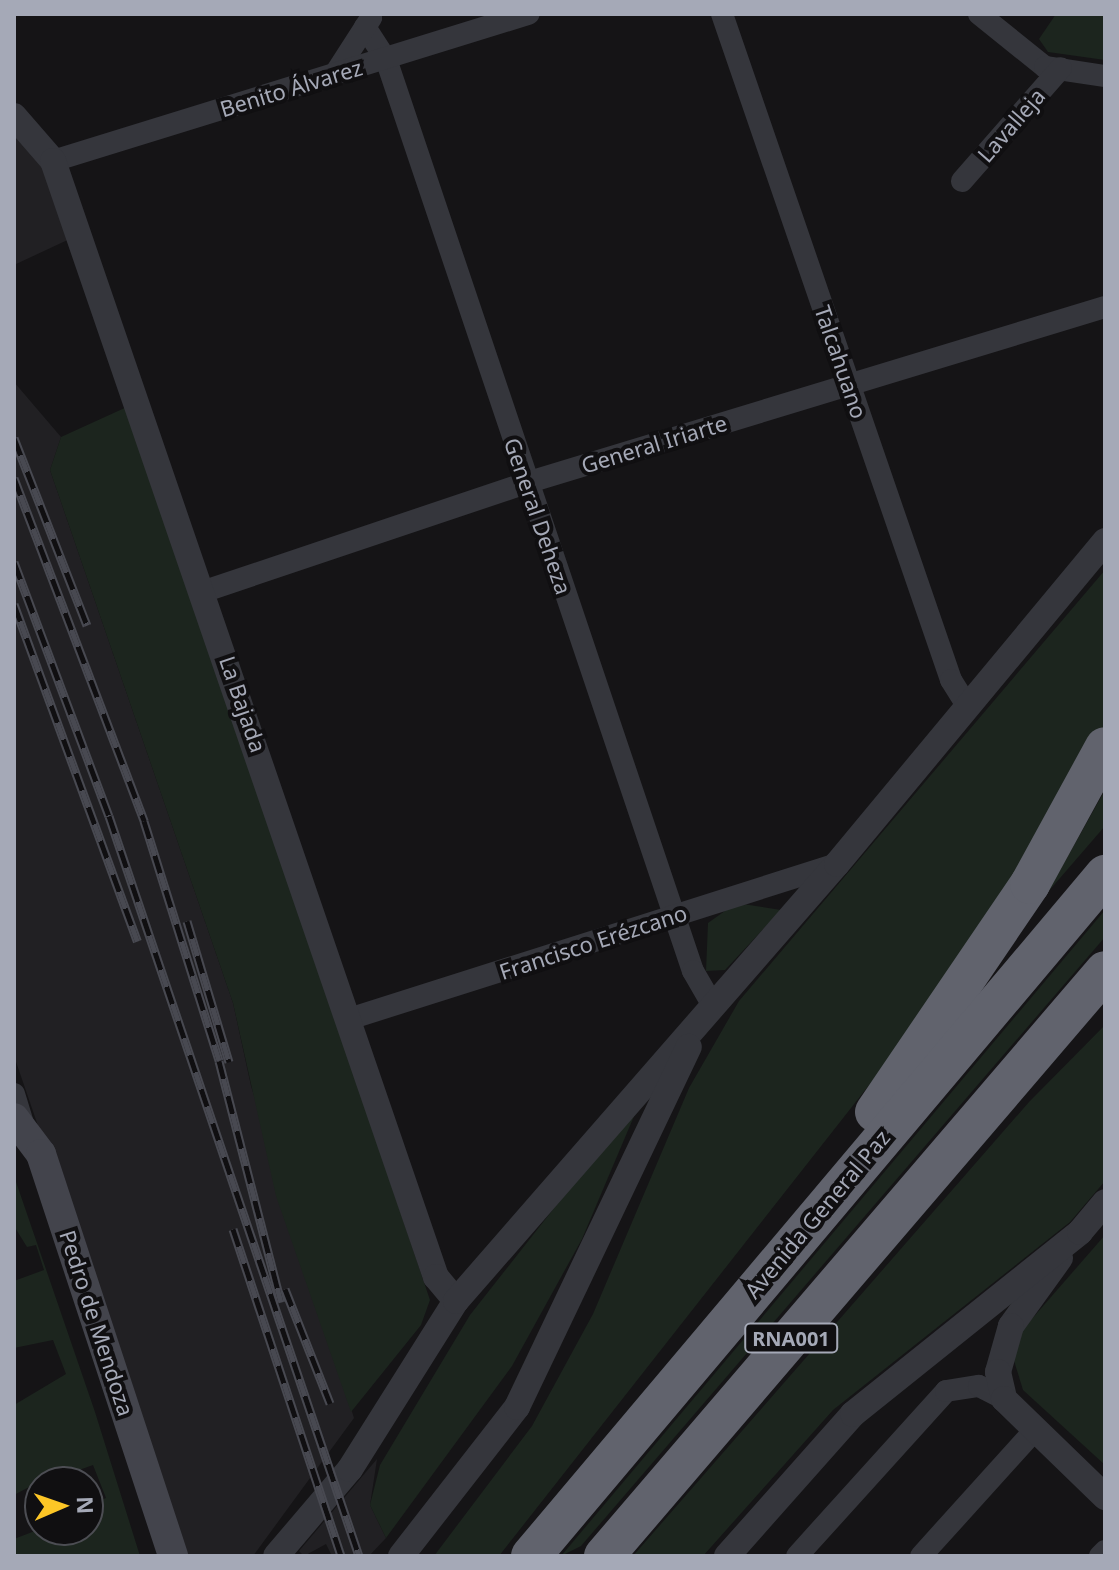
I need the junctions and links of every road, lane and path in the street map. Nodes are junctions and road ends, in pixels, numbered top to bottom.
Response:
1 (529, 14) edge
2 (722, 14) edge
3 (979, 14) edge
4 (369, 20) edge
5 (386, 59) junction
6 (1061, 68) junction
7 (335, 74) junction
8 (1105, 76) edge
9 (14, 116) edge
10 (53, 161) junction
11 (962, 181) dead end
12 (1105, 307) edge
13 (849, 385) junction
14 (526, 483) junction
15 (1105, 541) edge
16 (205, 591) junction
17 (967, 706) junction
18 (1105, 747) edge
19 (837, 864) junction
20 (1105, 875) edge
21 (674, 916) junction
22 (1105, 971) edge
23 (1105, 1008) edge
24 (709, 1009) junction
25 (349, 1019) junction
26 (14, 1094) edge
27 (978, 1119) junction
28 (19, 1122) edge
29 (1105, 1202) edge
30 (1080, 1232) junction
31 (779, 1259) junction
32 (456, 1301) junction
33 (1004, 1399) junction
34 (1034, 1431) junction
35 (1105, 1497) edge
36 (1105, 1551) edge
37 (173, 1556) edge
38 (276, 1556) edge
39 (401, 1556) edge
40 (531, 1556) edge
41 (604, 1556) edge
42 (727, 1556) edge
43 (797, 1556) edge
44 (921, 1556) edge
45 (1100, 1556) edge

1 - 5 street, Benito Álvarez
2 - 13 street, Talcahuano
3 - 6 street
4 - 5 street, General Deheza
4 - 7 street
5 - 7 street, Benito Álvarez
5 - 14 street, General Deheza
6 - 8 street
6 - 11 street, Lavalleja
7 - 10 street, Benito Álvarez
9 - 10 street, La Bajada
10 - 16 street, La Bajada
12 - 13 street, General Iriarte
13 - 14 street, General Iriarte
13 - 17 street, Talcahuano
14 - 16 street, General Iriarte
14 - 21 street, General Deheza
15 - 17 street
16 - 25 street, La Bajada
17 - 19 street
18 - 31 highway
19 - 21 street, Francisco Erézcano
19 - 24 street
20 - 31 highway, Avenida General Paz / RNA001
21 - 24 street, General Deheza
21 - 25 street, Francisco Erézcano
22 - 27 highway, RNA001
23 - 27 highway
24 - 32 street
24 - 39 street
25 - 32 street, La Bajada
26 - 28 street, Pedro de Mendoza
27 - 41 highway, RNA001
28 - 37 main road, Pedro de Mendoza
29 - 30 street
30 - 33 street
30 - 42 street
31 - 40 highway, Avenida General Paz / RNA001
32 - 38 street
33 - 34 street
33 - 43 street
34 - 35 street
34 - 44 street
36 - 45 street

